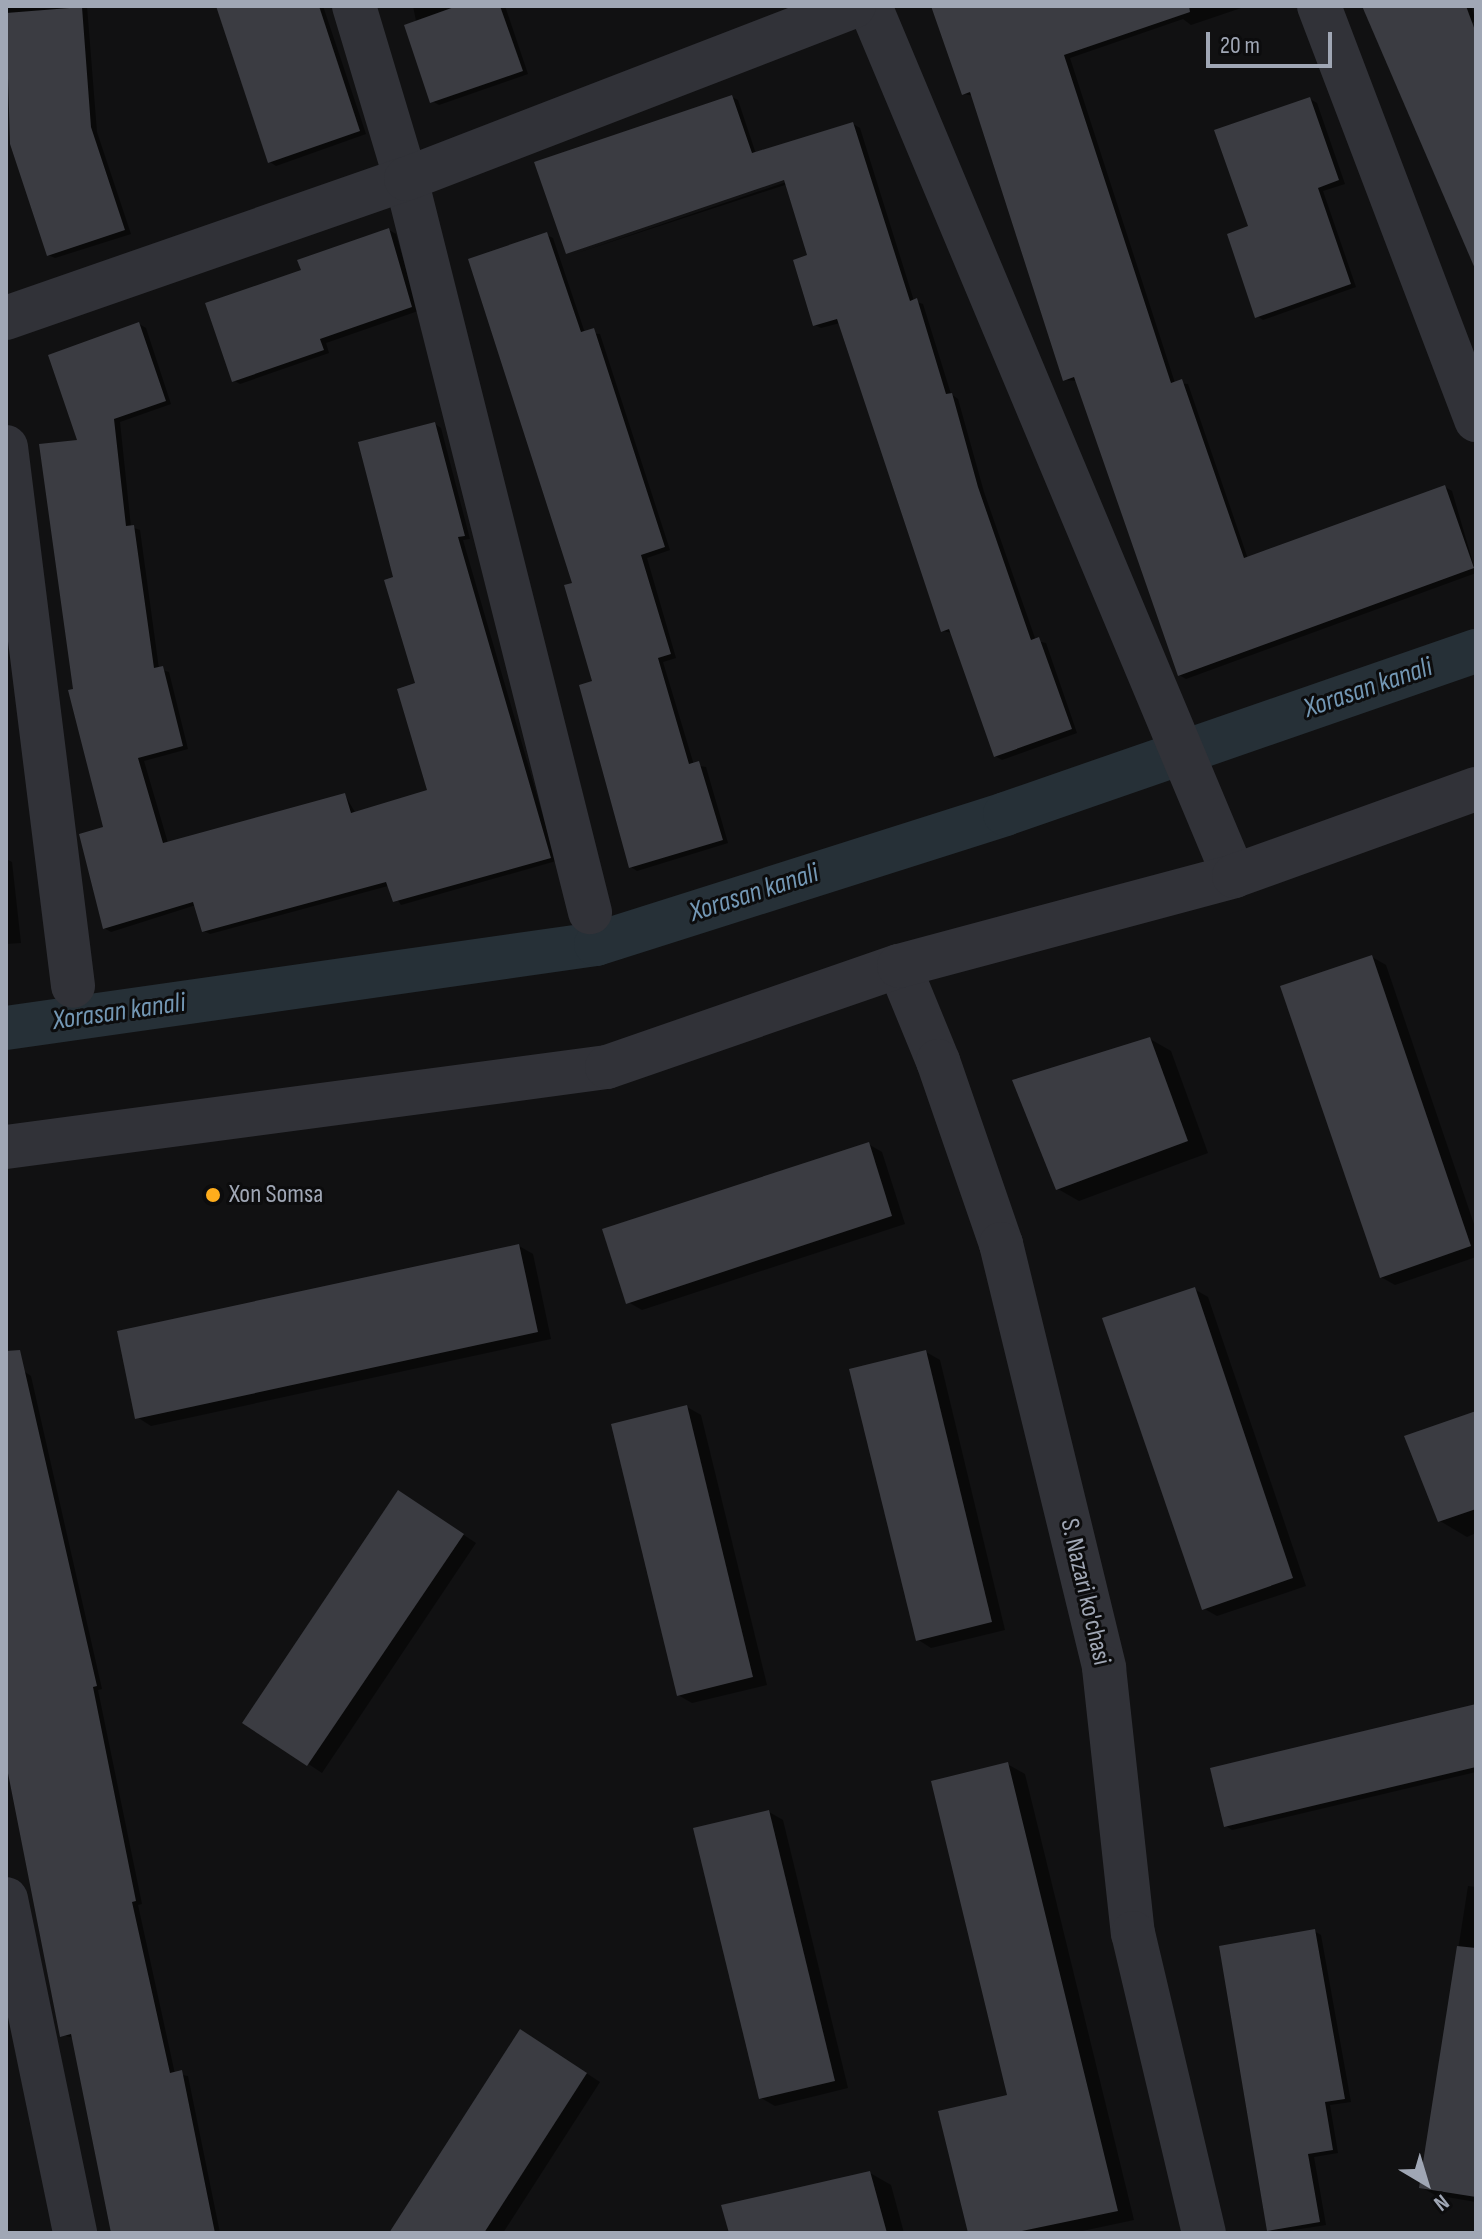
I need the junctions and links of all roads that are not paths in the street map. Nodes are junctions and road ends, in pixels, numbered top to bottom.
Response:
1 (354, 6) edge
2 (854, 6) edge
3 (870, 6) edge
4 (1319, 6) edge
5 (406, 179) junction
6 (6, 318) edge
7 (1476, 420) edge
8 (6, 447) edge
9 (1476, 789) edge
10 (1234, 876) junction
11 (590, 912) dead end
12 (899, 966) junction
13 (73, 986) dead end
14 (6, 1147) edge
15 (6, 1899) edge
16 (75, 2233) edge
17 (1204, 2233) edge

1 - 5 street
2 - 5 street
3 - 10 street
4 - 7 street
5 - 6 street
5 - 11 street
8 - 13 street
9 - 10 street
10 - 12 street
12 - 14 street
12 - 17 street, S. Nazari ko'chasi
15 - 16 street

